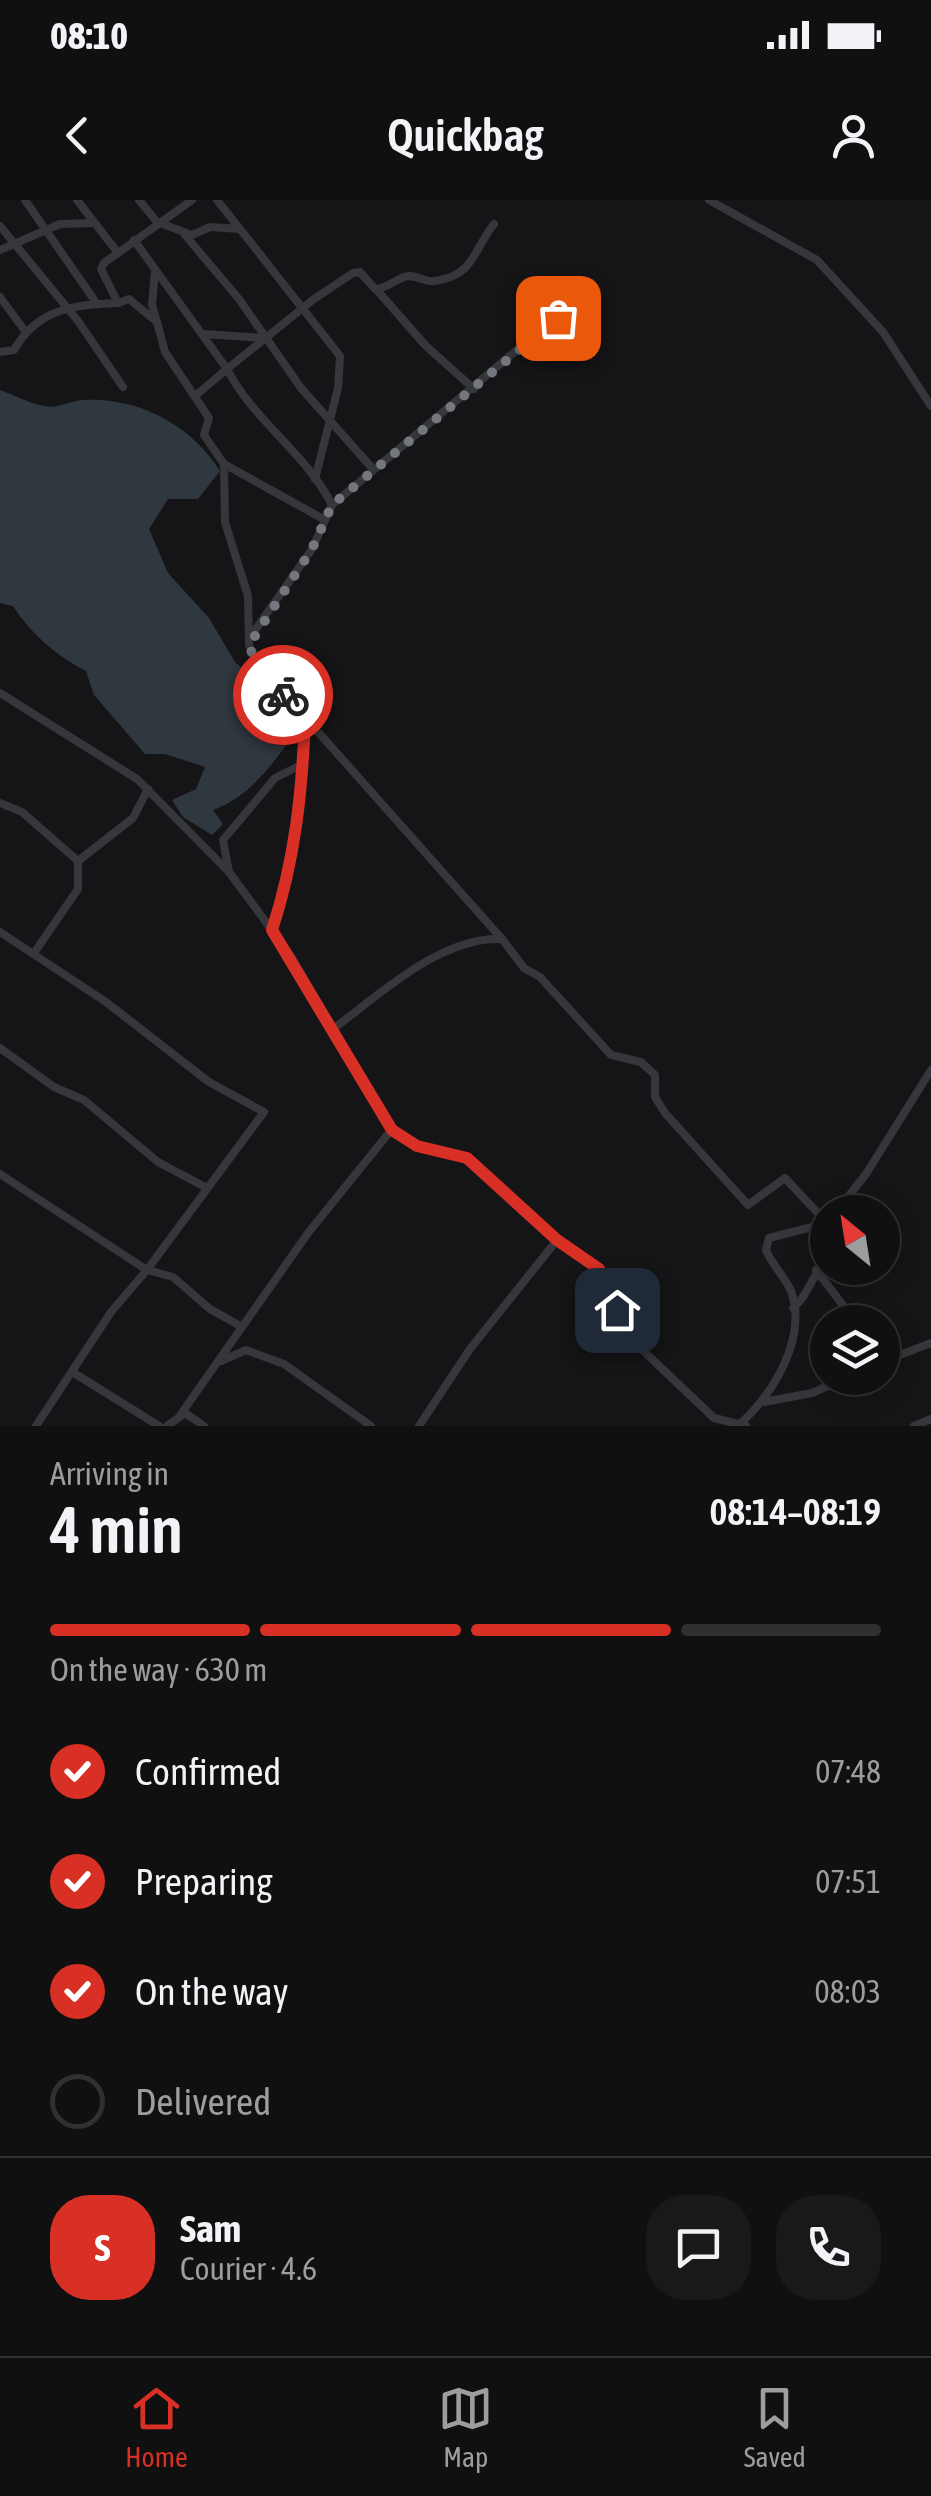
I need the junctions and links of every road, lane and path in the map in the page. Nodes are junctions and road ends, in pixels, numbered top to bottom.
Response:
1 (25, 200) edge
2 (77, 200) edge
3 (138, 200) edge
4 (180, 200) edge
5 (192, 200) edge
6 (217, 200) edge
7 (708, 200) edge
8 (172, 212) junction
9 (157, 222) junction
10 (94, 223) junction
11 (494, 224) dead end
12 (0, 226) edge
13 (45, 228) junction
14 (177, 229) junction
15 (240, 229) junction
16 (134, 240) junction
17 (14, 243) junction
18 (0, 250) edge
19 (118, 252) junction
20 (154, 270) junction
21 (375, 289) junction
22 (0, 297) edge
23 (118, 303) junction
24 (573, 303) dead end
25 (97, 304) junction
26 (66, 307) junction
27 (303, 310) junction
28 (157, 322) junction
29 (26, 331) junction
30 (203, 334) junction
31 (264, 338) junction
32 (0, 352) edge
33 (227, 369) junction
34 (123, 387) dead end
35 (474, 389) junction
36 (194, 396) junction
37 (931, 406) edge
38 (328, 418) junction
39 (224, 464) junction
40 (372, 468) junction
41 (315, 479) junction
42 (332, 505) junction
43 (325, 520) junction
44 (251, 636) junction
45 (0, 693) edge
46 (305, 719) junction
47 (303, 764) junction
48 (148, 789) junction
49 (0, 802) edge
50 (78, 862) junction
51 (229, 872) junction
52 (272, 930) junction
53 (0, 932) edge
54 (502, 939) junction
55 (34, 953) junction
56 (333, 1030) junction
57 (0, 1048) edge
58 (931, 1070) edge
59 (392, 1130) junction
60 (0, 1174) edge
61 (207, 1188) junction
62 (849, 1195) edge
63 (810, 1205) edge
64 (810, 1228) edge
65 (557, 1240) junction
66 (147, 1270) junction
67 (811, 1285) edge
68 (828, 1285) edge
69 (843, 1305) edge
70 (793, 1308) junction
71 (242, 1328) junction
72 (931, 1343) edge
73 (900, 1355) edge
74 (217, 1362) junction
75 (74, 1373) junction
76 (810, 1393) edge
77 (764, 1402) junction
78 (182, 1414) junction
79 (931, 1419) edge
80 (741, 1425) edge
81 (36, 1426) edge
82 (159, 1426) edge
83 (167, 1426) edge
84 (204, 1426) edge
85 (372, 1426) edge
86 (419, 1426) edge
87 (914, 1426) edge

1 - 13 street
2 - 10 street
3 - 9 street
4 - 8 street
5 - 8 street
6 - 15 street
7 - 37 street
8 - 9 street
9 - 14 street
9 - 16 street
10 - 13 street
10 - 19 street
11 - 21 street
12 - 17 street
13 - 17 street
13 - 25 street
14 - 15 street
14 - 31 street
15 - 27 street
16 - 19 street
16 - 20 street
17 - 18 street
17 - 26 street
19 - 23 street
20 - 28 street
20 - 30 street
21 - 27 street
21 - 35 street
22 - 29 street
23 - 25 street
23 - 28 street
24 - 35 street
25 - 26 street
26 - 29 street
26 - 34 street
27 - 31 street
27 - 38 street
28 - 36 street
29 - 32 street
30 - 31 street
30 - 33 street
31 - 33 street
31 - 38 street
33 - 36 street
33 - 41 street
35 - 40 street
36 - 39 street
38 - 40 street
38 - 41 street
39 - 43 street
39 - 44 street
40 - 42 street
41 - 42 street
42 - 43 street
43 - 44 street
44 - 46 street
45 - 48 street
46 - 47 street
46 - 54 street
47 - 51 street
47 - 52 street
48 - 50 street
48 - 51 street
49 - 50 street
50 - 55 street
51 - 52 street
52 - 56 street
53 - 55 street
54 - 56 street
54 - 63 street
55 - 61 street
56 - 59 street
57 - 61 street
58 - 62 street
59 - 65 street
59 - 71 street
60 - 66 street
61 - 66 street
64 - 70 street
65 - 80 street
65 - 86 street
66 - 71 street
66 - 75 street
67 - 70 street
68 - 69 street
70 - 77 street
71 - 74 street
72 - 73 street
74 - 78 street
74 - 85 street
75 - 81 street
75 - 82 street
76 - 77 street
77 - 80 street
78 - 83 street
78 - 84 street
79 - 87 street

